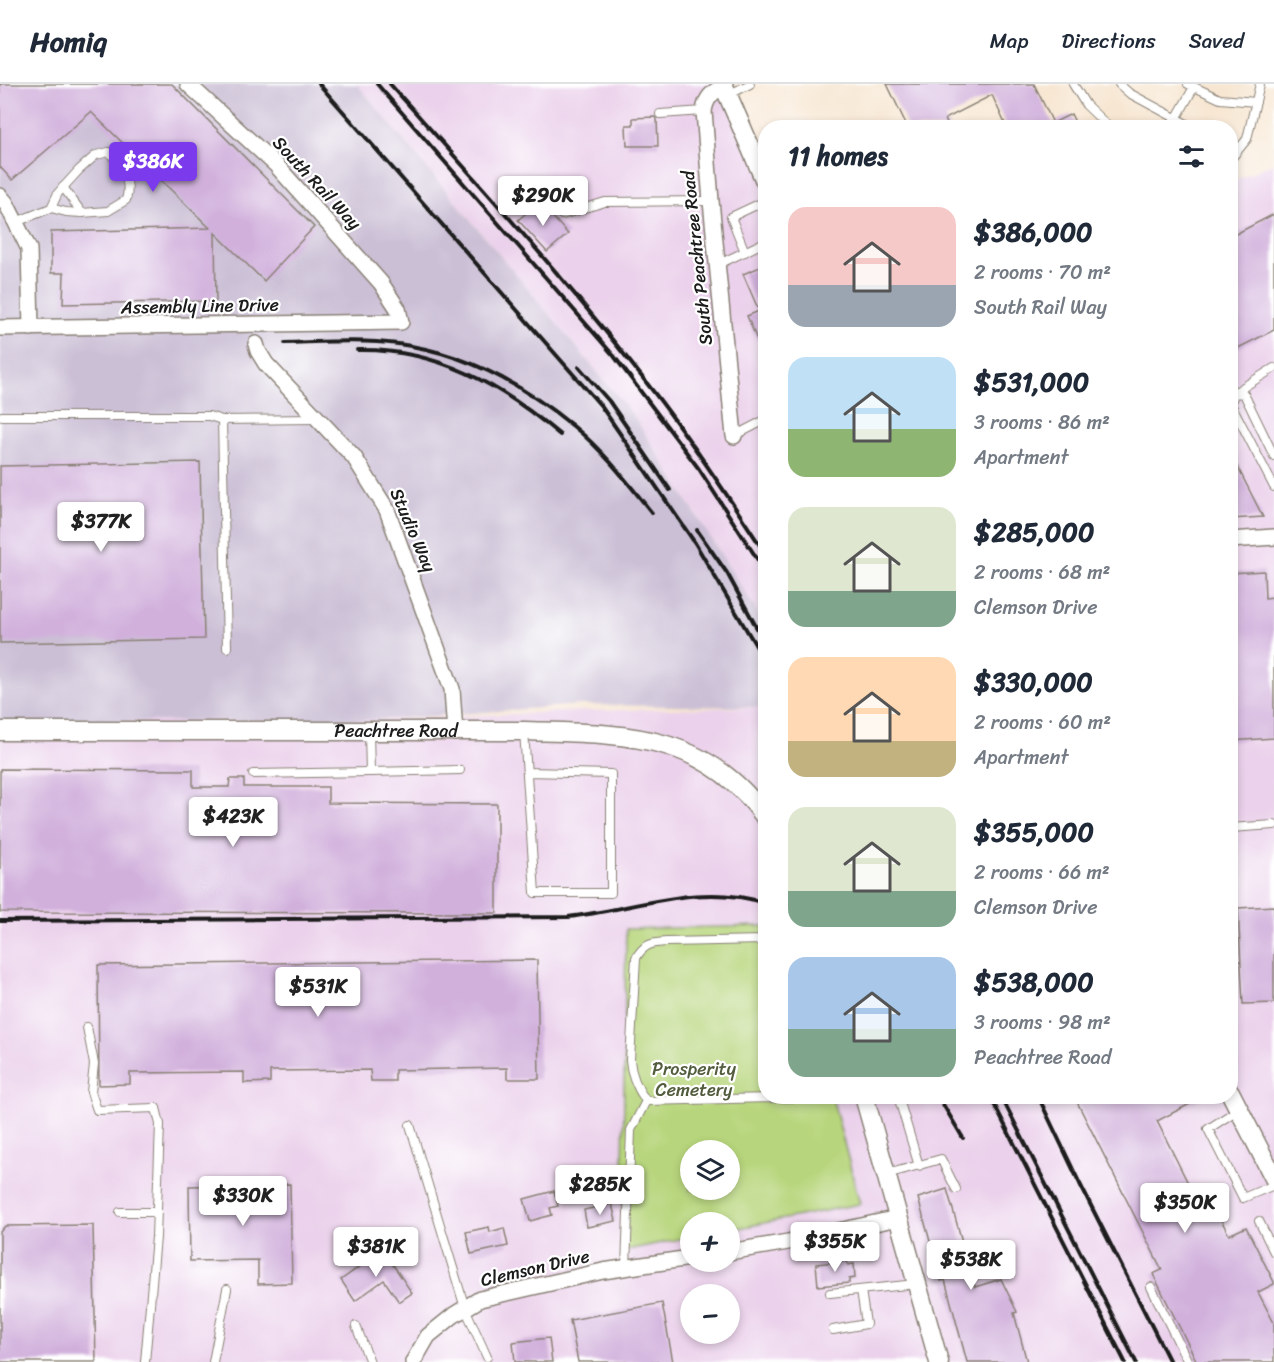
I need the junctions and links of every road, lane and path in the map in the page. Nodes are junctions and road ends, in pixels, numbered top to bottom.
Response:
1 (188, 84) edge
2 (750, 84) edge
3 (1073, 84) edge
4 (1119, 84) edge
5 (1260, 84) edge
6 (1191, 86) edge
7 (725, 88) edge
8 (1256, 102) junction
9 (704, 111) junction
10 (660, 114) dead end
11 (1176, 118) junction
12 (1102, 120) edge
13 (1180, 120) edge
14 (1238, 146) edge
15 (758, 165) edge
16 (63, 187) junction
17 (0, 196) edge
18 (711, 201) junction
19 (758, 204) edge
20 (51, 208) junction
21 (82, 213) junction
22 (562, 215) dead end
23 (16, 222) junction
24 (758, 246) edge
25 (745, 252) junction
26 (717, 265) junction
27 (401, 322) joint
28 (0, 328) edge
29 (31, 328) junction
30 (256, 344) dead end
31 (1274, 368) edge
32 (1238, 387) edge
33 (1238, 392) edge
34 (2, 416) dead end
35 (1238, 418) edge
36 (319, 419) junction
37 (222, 420) junction
38 (758, 424) edge
39 (734, 436) joint
40 (1274, 456) edge
41 (1274, 487) edge
42 (1274, 537) edge
43 (1238, 539) edge
44 (227, 648) dead end
45 (0, 731) edge
46 (524, 731) junction
47 (369, 732) junction
48 (455, 733) junction
49 (460, 770) dead end
50 (370, 772) junction
51 (527, 772) junction
52 (253, 774) dead end
53 (758, 807) edge
54 (1274, 825) edge
55 (1238, 827) edge
56 (758, 940) edge
57 (87, 1027) dead end
58 (758, 1098) edge
59 (646, 1101) junction
60 (866, 1104) edge
61 (900, 1104) edge
62 (1236, 1104) edge
63 (1239, 1109) junction
64 (410, 1125) dead end
65 (919, 1166) junction
66 (886, 1175) junction
67 (1274, 1178) edge
68 (1274, 1185) edge
69 (956, 1190) dead end
70 (120, 1212) dead end
71 (156, 1212) junction
72 (898, 1218) junction
73 (1259, 1221) dead end
74 (740, 1250) edge
75 (1274, 1252) edge
76 (680, 1260) edge
77 (626, 1268) junction
78 (916, 1284) junction
79 (1150, 1287) dead end
80 (227, 1289) dead end
81 (861, 1290) junction
82 (830, 1293) dead end
83 (465, 1308) junction
84 (356, 1326) dead end
85 (833, 1330) dead end
86 (487, 1357) dead end
87 (145, 1362) edge
88 (213, 1362) edge
89 (370, 1362) edge
90 (413, 1362) edge
91 (936, 1362) edge
92 (1188, 1362) edge

1 - 27 street, South Rail Way
2 - 7 lane
3 - 12 lane
4 - 11 lane
5 - 8 lane
6 - 8 lane
6 - 11 lane
7 - 9 street
7 - 15 street
8 - 14 lane
9 - 10 lane
9 - 18 street, South Peachtree Road
11 - 13 lane
16 - 20 lane
16 - 21 lane
16 - 21 lane
17 - 23 street
18 - 22 lane
18 - 26 street, South Peachtree Road
19 - 25 lane
20 - 21 lane
20 - 23 lane
23 - 29 street
24 - 25 lane
25 - 26 lane
26 - 39 street, South Peachtree Road
27 - 29 street, Assembly Line Drive
28 - 29 street, Assembly Line Drive
30 - 36 street, Studio Way
31 - 32 lane
33 - 40 lane
34 - 37 lane
35 - 41 lane
36 - 37 lane
36 - 48 street, Studio Way
37 - 44 lane
38 - 39 lane
42 - 43 street
45 - 47 street, Peachtree Road
46 - 48 street, Peachtree Road
46 - 51 lane
46 - 53 street, Peachtree Road
47 - 48 street, Peachtree Road
47 - 50 lane
49 - 50 lane
50 - 52 lane
51 - 51 lane
54 - 55 lane
56 - 59 lane
57 - 71 lane
58 - 59 lane
59 - 77 lane
60 - 66 street
61 - 65 lane
62 - 63 street
63 - 67 street
63 - 68 lane
64 - 83 lane
65 - 66 lane
65 - 69 lane
66 - 72 street
70 - 71 lane
71 - 87 lane
72 - 74 street
72 - 78 street
73 - 75 lane
76 - 77 street, Clemson Drive
77 - 83 street, Clemson Drive
78 - 81 lane
78 - 91 street
79 - 92 lane
80 - 88 lane
81 - 82 lane
81 - 85 lane
83 - 86 lane
83 - 90 street, Clemson Drive
84 - 89 lane

